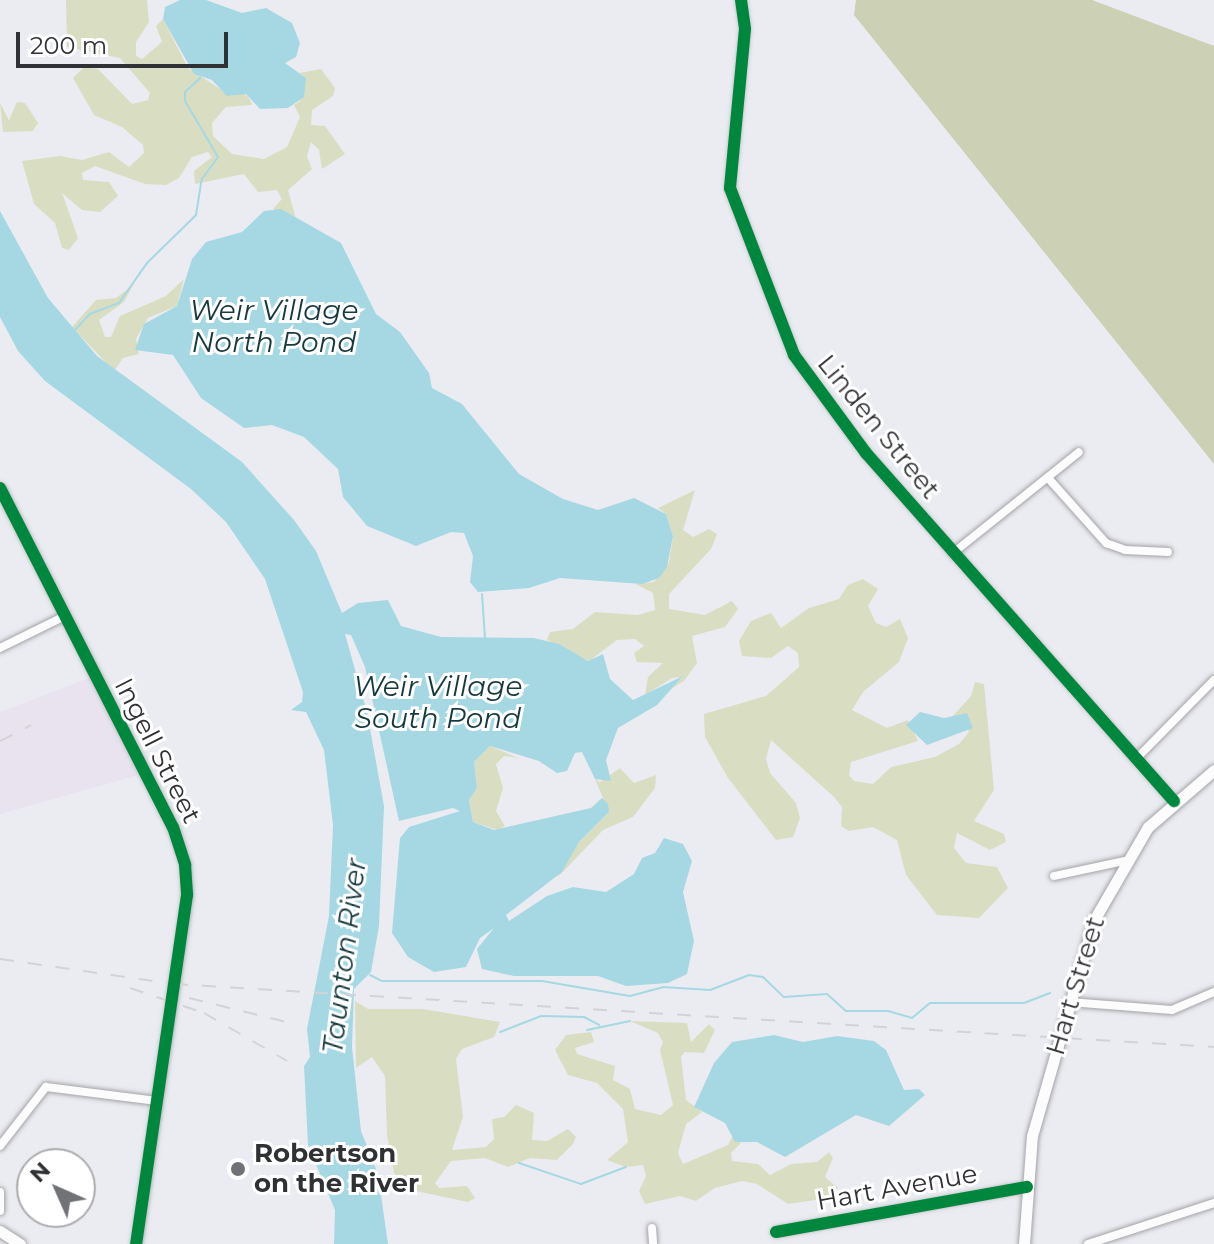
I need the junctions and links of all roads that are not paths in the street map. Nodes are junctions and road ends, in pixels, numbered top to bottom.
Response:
1 (741, 0) edge
2 (1079, 452) dead end
3 (1049, 479) junction
4 (0, 488) edge
5 (1168, 552) dead end
6 (953, 553) junction
7 (65, 616) junction
8 (0, 648) edge
9 (1214, 680) edge
10 (1136, 759) junction
11 (1214, 770) edge
12 (1174, 801) junction
13 (1124, 861) junction
14 (1054, 876) dead end
15 (1214, 992) edge
16 (1068, 1002) junction
17 (157, 1101) junction
18 (0, 1146) edge
19 (1027, 1187) junction
20 (0, 1192) edge
21 (1214, 1203) edge
22 (0, 1211) edge
23 (652, 1228) dead end
24 (0, 1231) edge
25 (776, 1232) dead end
26 (20, 1244) edge
27 (136, 1244) edge
28 (653, 1244) edge
29 (1024, 1244) edge
30 (1088, 1244) edge

1 - 6 street, Linden Street
2 - 3 street
3 - 5 street
3 - 6 street
4 - 7 street, Ingell Street
6 - 10 street, Linden Street
7 - 8 street
7 - 17 street, Ingell Street
9 - 10 street
10 - 12 street, Linden Street
11 - 12 main road, Hart Street
12 - 13 main road, Hart Street
13 - 14 street
13 - 16 main road, Hart Street
15 - 16 street
16 - 19 main road, Hart Street
17 - 18 street
17 - 27 street, Ingell Street
19 - 25 street, Hart Avenue
19 - 29 main road, Hart Street
20 - 22 street
21 - 30 street
23 - 28 street
24 - 26 main road

